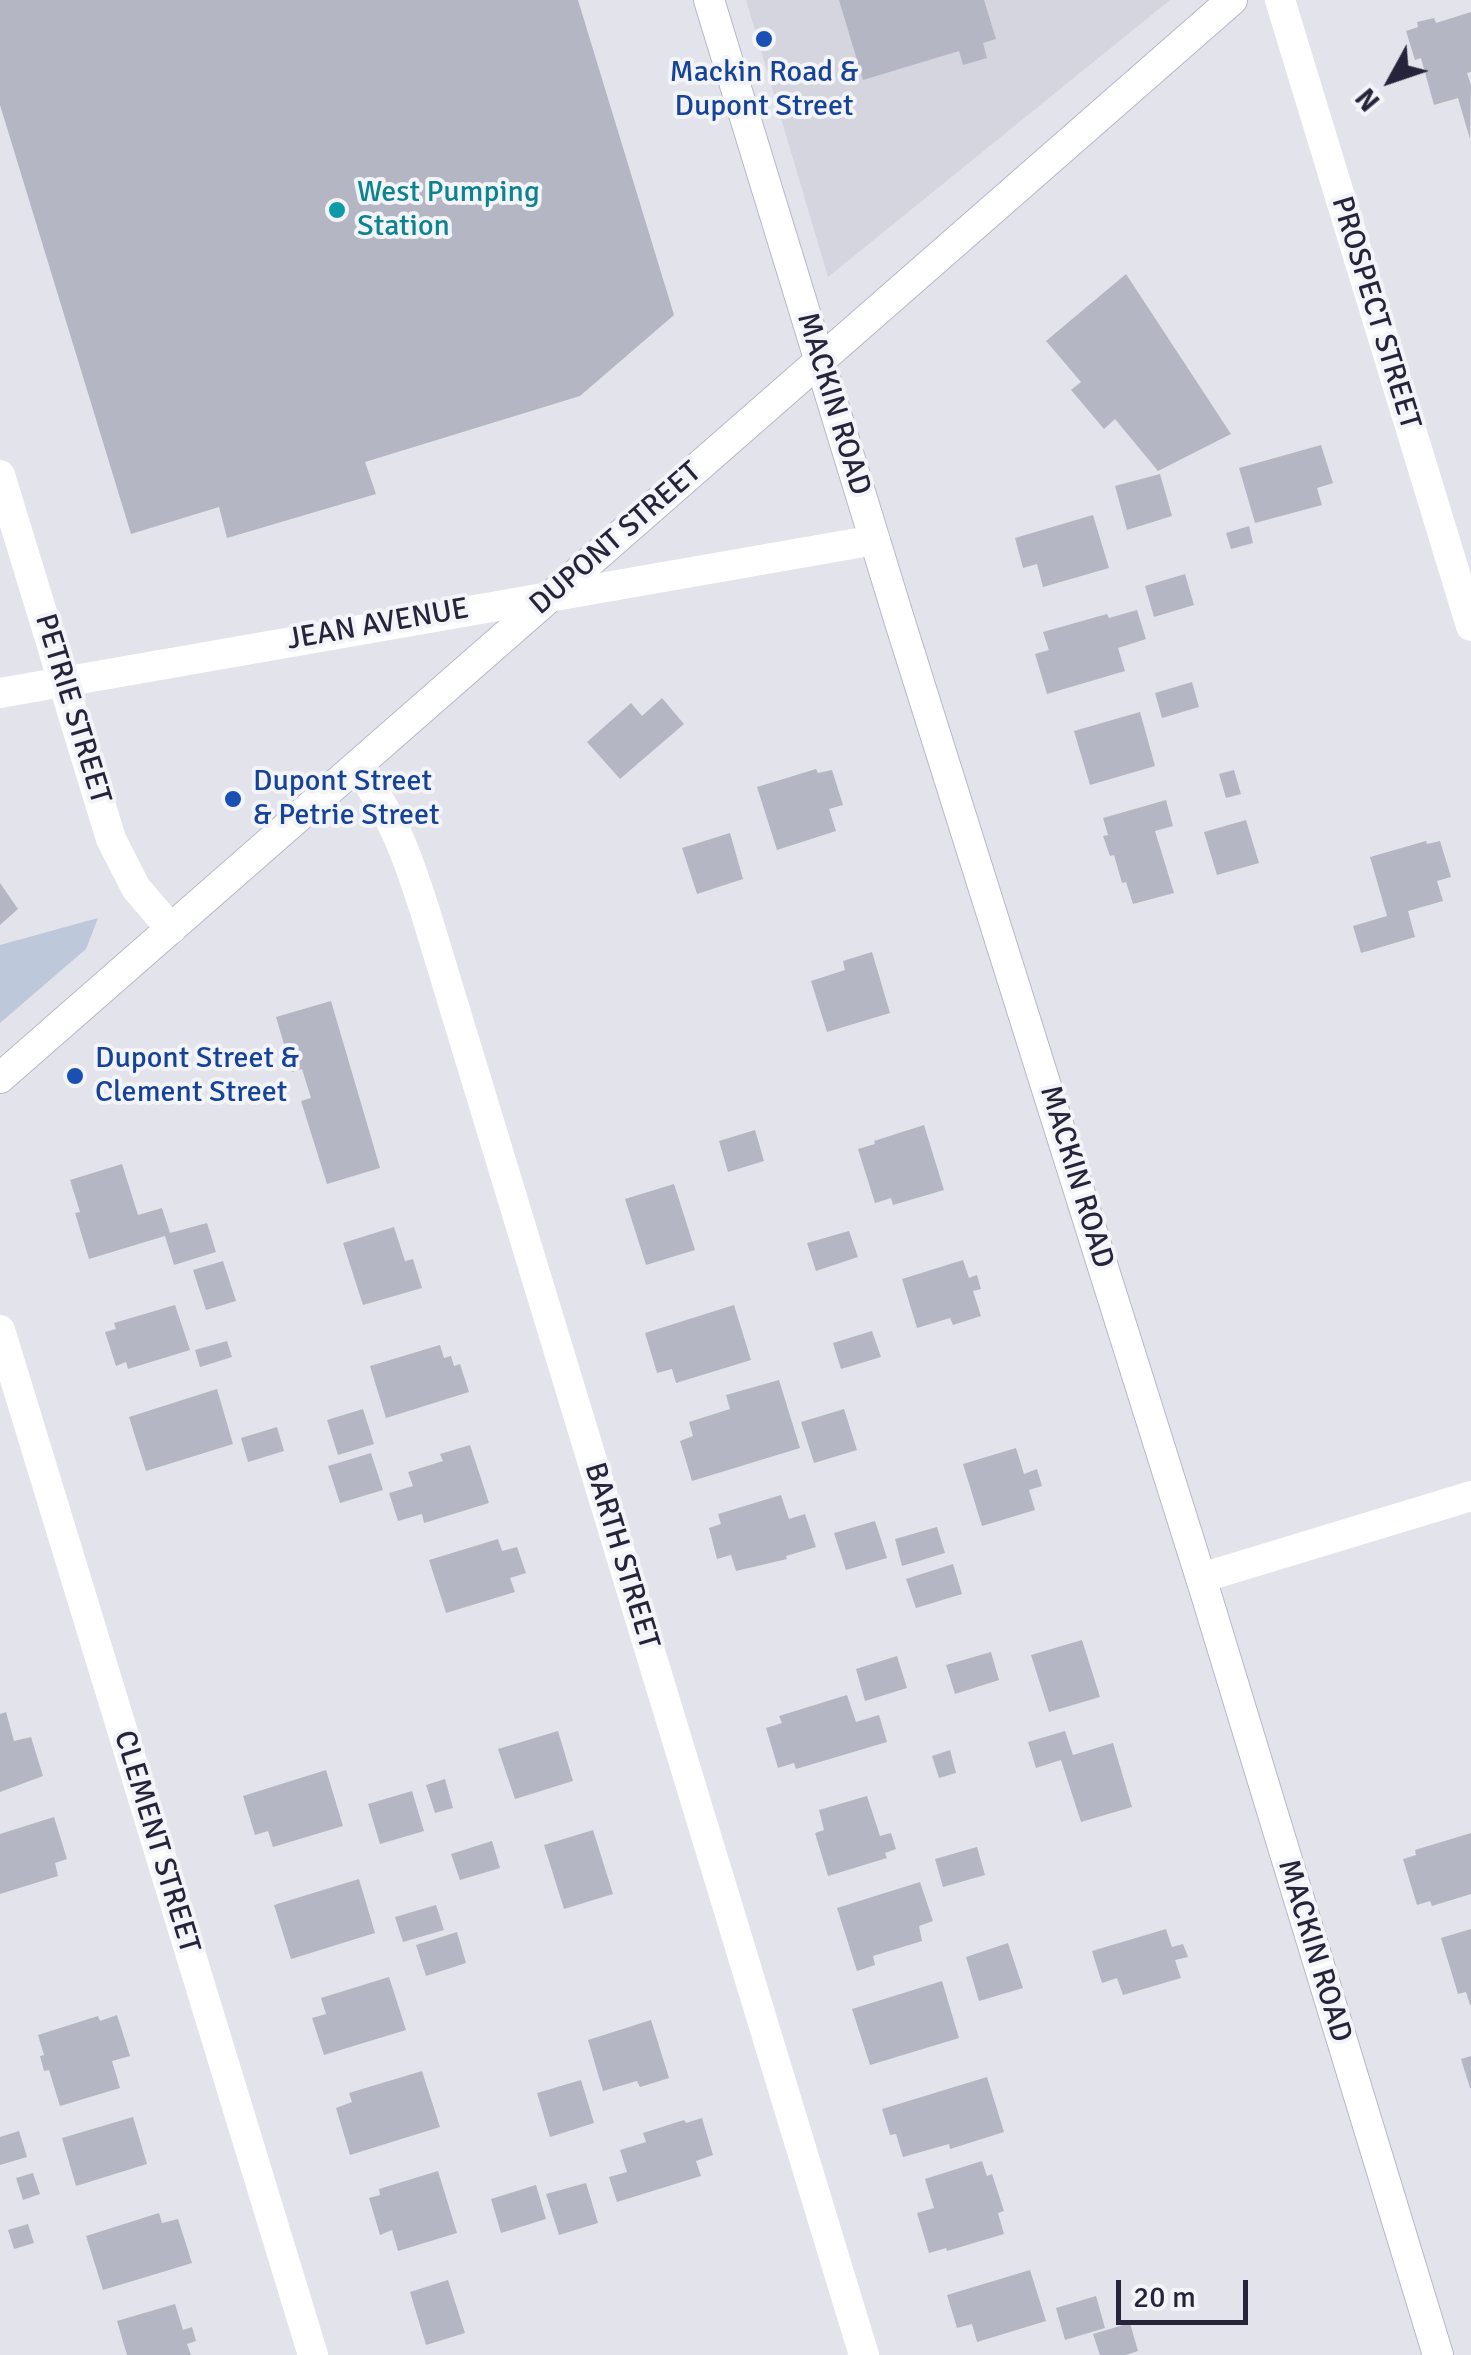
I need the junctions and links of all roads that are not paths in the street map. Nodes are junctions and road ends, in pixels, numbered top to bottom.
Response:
1 (710, 0) edge
2 (1232, 0) edge
3 (1280, 0) edge
4 (820, 360) junction
5 (0, 475) edge
6 (875, 540) junction
7 (552, 595) junction
8 (1471, 626) edge
9 (64, 682) junction
10 (0, 693) edge
11 (356, 767) junction
12 (171, 929) junction
13 (0, 1078) edge
14 (0, 1330) edge
15 (1471, 1496) edge
16 (1201, 1578) junction
17 (313, 2355) edge
18 (864, 2355) edge
19 (1438, 2355) edge

1 - 4 street, MACKIN ROAD
2 - 4 street, DUPONT STREET
3 - 8 street, PROSPECT STREET
4 - 6 street, MACKIN ROAD
4 - 7 street, DUPONT STREET
5 - 9 street, PETRIE STREET
6 - 7 street, JEAN AVENUE
6 - 16 street, MACKIN ROAD
7 - 9 street, JEAN AVENUE
7 - 11 street, DUPONT STREET
9 - 10 street, JEAN AVENUE
9 - 12 street, PETRIE STREET
11 - 12 street, DUPONT STREET
11 - 18 street, BARTH STREET
12 - 13 street, DUPONT STREET
14 - 17 street, CLEMENT STREET
15 - 16 street
16 - 19 street, MACKIN ROAD

